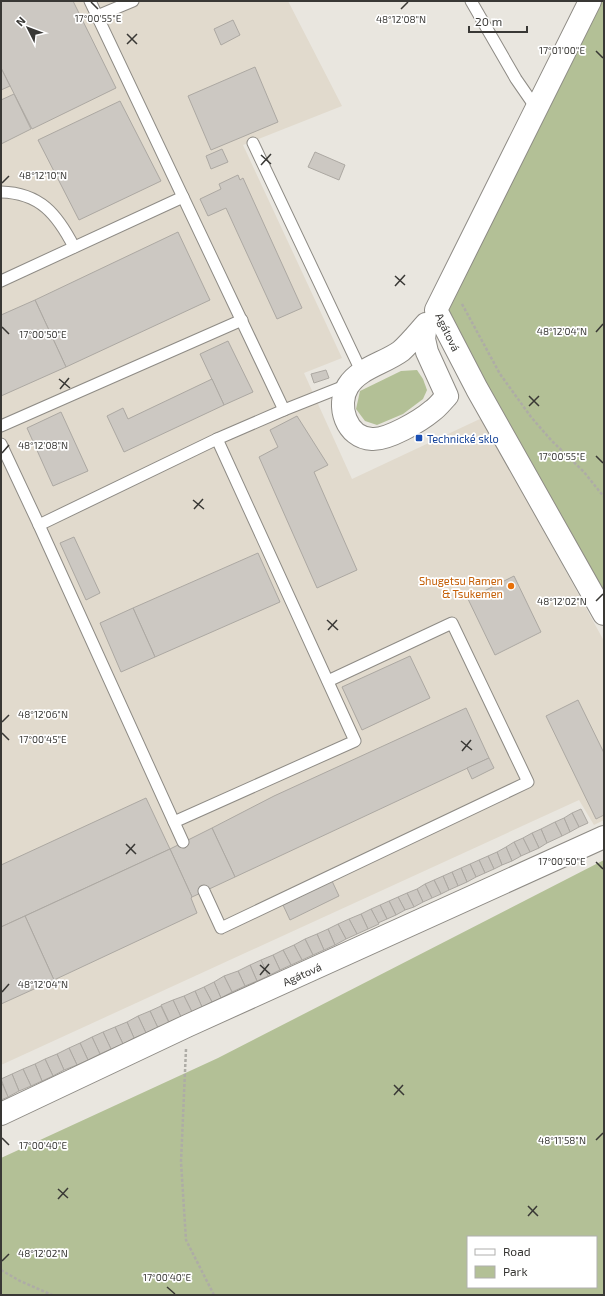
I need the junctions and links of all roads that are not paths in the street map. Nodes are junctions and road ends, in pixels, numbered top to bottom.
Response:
1 (90, 1) edge
2 (133, 1) edge
3 (471, 1) edge
4 (590, 1) edge
5 (97, 16) junction
6 (536, 108) junction
7 (253, 143) dead end
8 (1, 192) edge
9 (183, 196) junction
10 (74, 247) junction
11 (1, 281) edge
12 (431, 317) junction
13 (242, 320) junction
14 (355, 379) junction
15 (284, 410) junction
16 (1, 426) edge
17 (217, 439) junction
18 (1, 444) edge
19 (39, 525) junction
20 (604, 614) edge
21 (328, 681) junction
22 (174, 822) junction
23 (604, 837) edge
24 (183, 842) dead end
25 (204, 891) dead end
26 (1, 1114) edge

1 - 5 lane
2 - 5 lane
3 - 6 lane
4 - 6 street, Agátová
5 - 9 lane
6 - 12 street, Agátová
7 - 14 lane
8 - 10 lane
9 - 10 lane
9 - 13 lane
10 - 11 lane
12 - 14 street
12 - 14 street
12 - 20 street, Agátová
13 - 15 lane
13 - 16 lane
14 - 15 lane
15 - 17 lane
17 - 19 lane
17 - 21 lane
18 - 19 lane
19 - 22 lane
21 - 22 lane
21 - 25 lane
22 - 24 lane
23 - 26 street, Agátová

